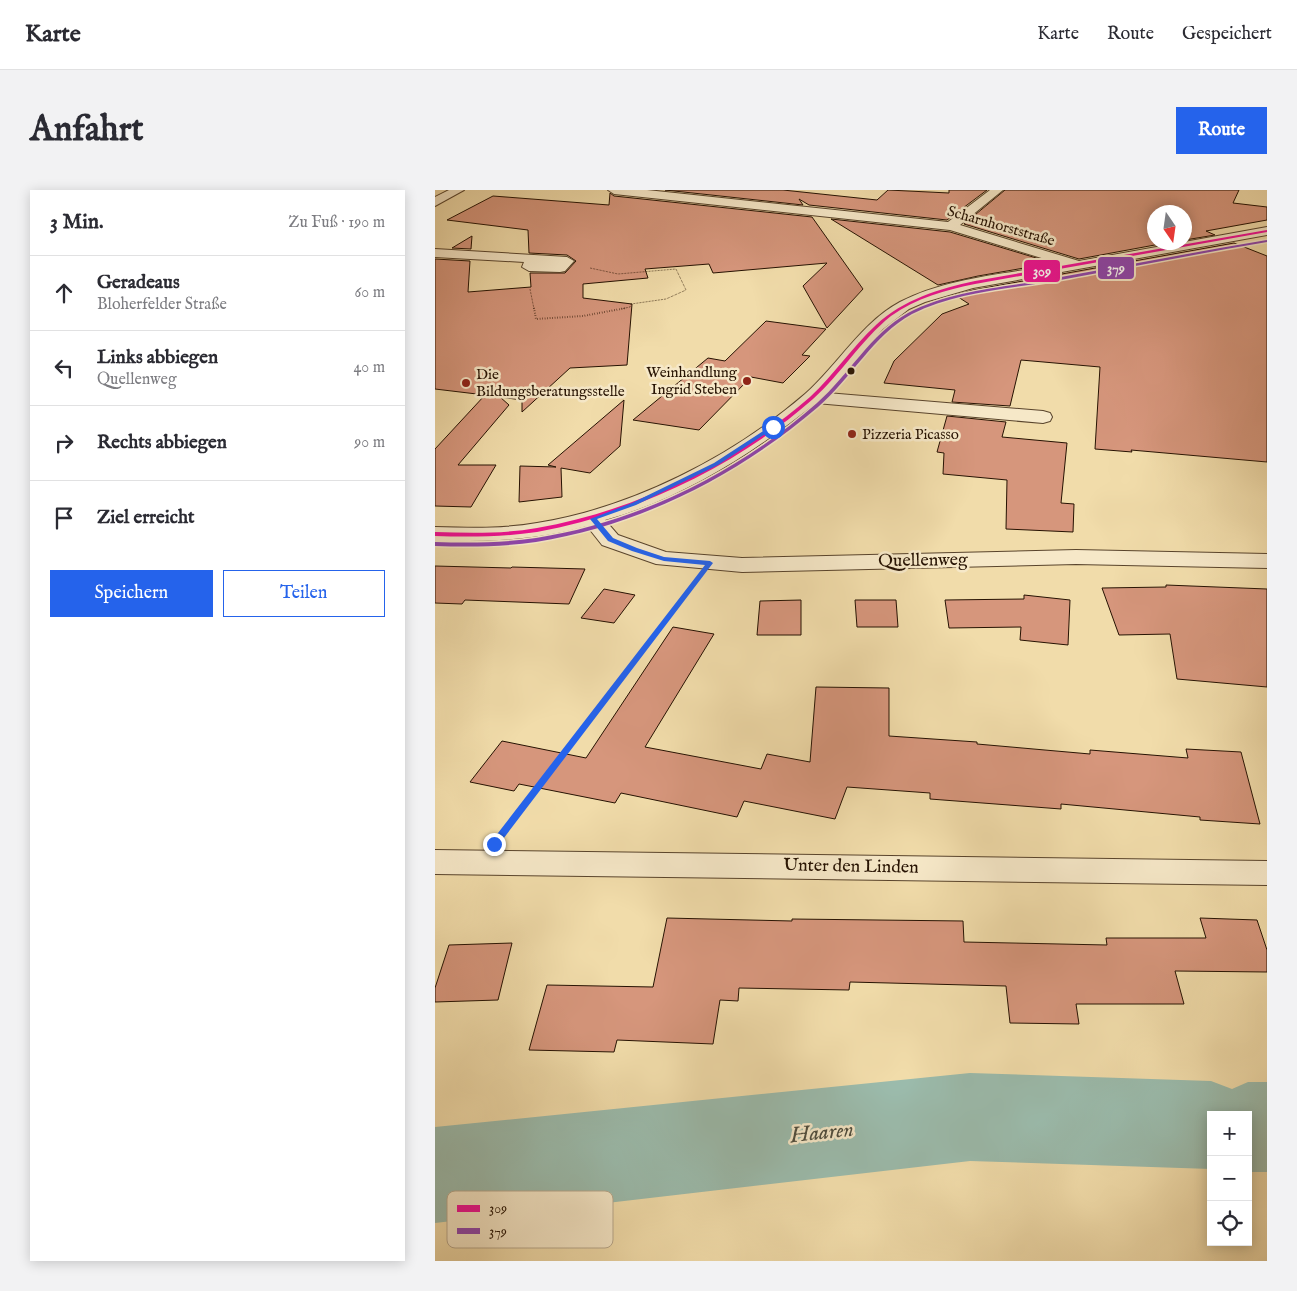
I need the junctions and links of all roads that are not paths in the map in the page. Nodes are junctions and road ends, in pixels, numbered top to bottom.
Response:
1 (458, 190) edge
2 (614, 190) edge
3 (997, 190) edge
4 (646, 192) edge
5 (435, 202) edge
6 (951, 226) junction
7 (1267, 231) edge
8 (435, 253) edge
9 (564, 265) road end
10 (1079, 265) junction
11 (812, 398) junction
12 (1043, 417) dead end
13 (593, 519) junction
14 (437, 537) edge
15 (1267, 561) edge
16 (435, 862) edge
17 (1267, 873) edge

1 - 5 street
2 - 4 street, Scharnhorststraße
3 - 6 street
4 - 6 street, Scharnhorststraße
6 - 10 street, Scharnhorststraße
7 - 10 street
8 - 9 street
10 - 11 street
11 - 12 street
11 - 13 street
13 - 14 street
13 - 15 street, Quellenweg
16 - 17 street, Unter den Linden

